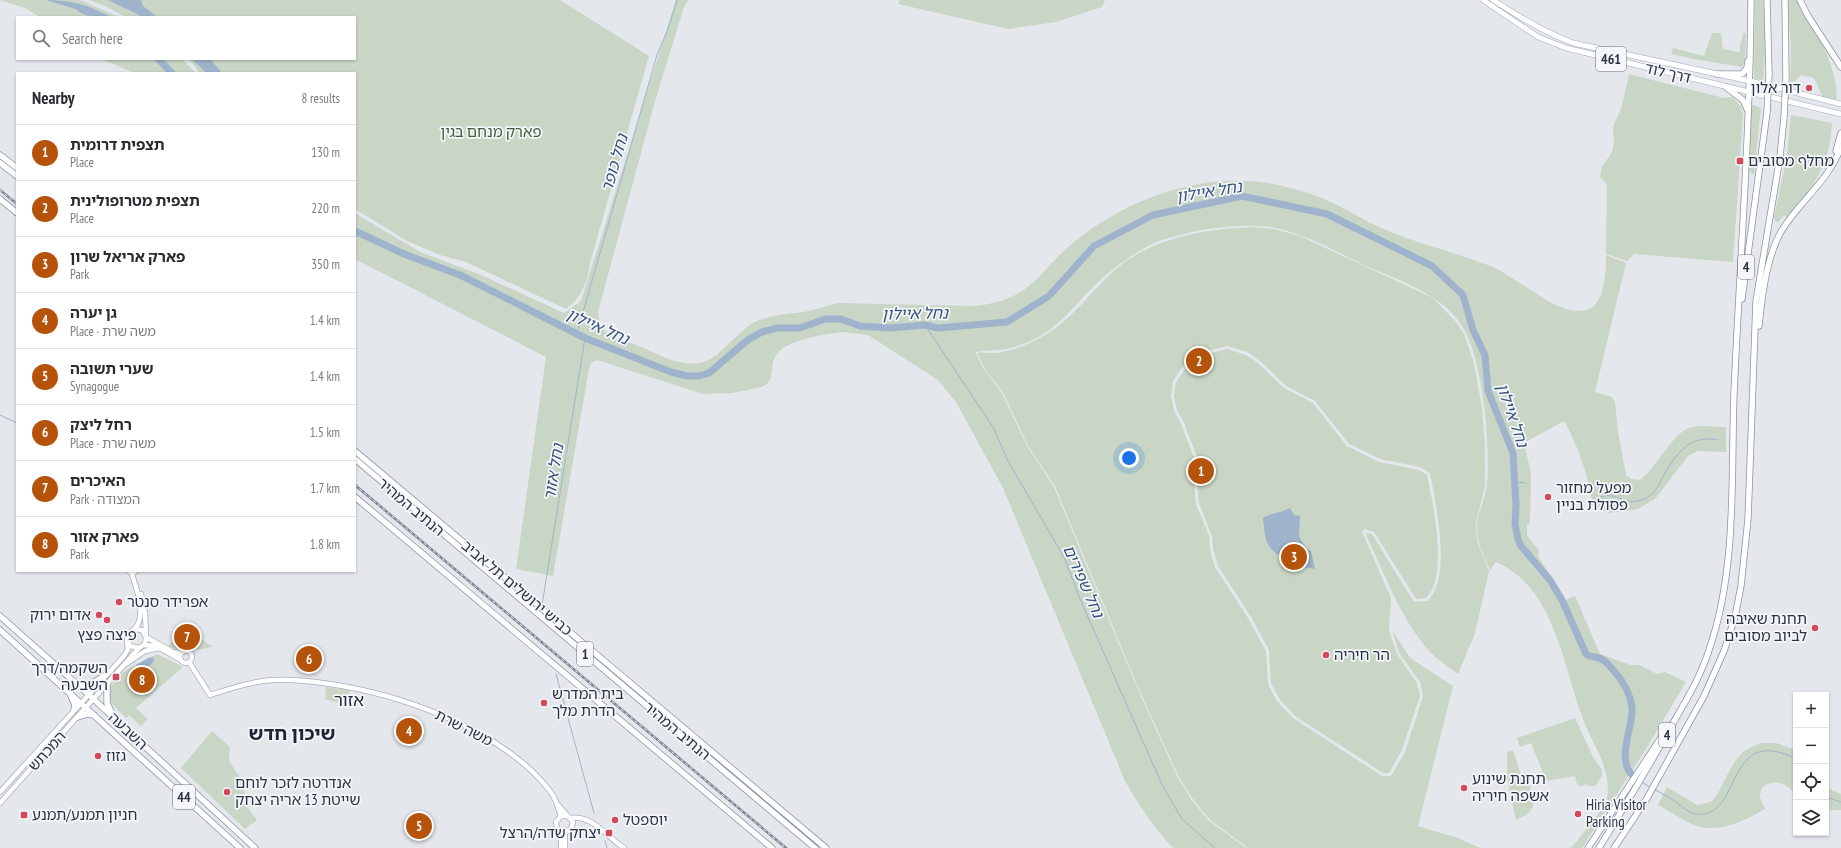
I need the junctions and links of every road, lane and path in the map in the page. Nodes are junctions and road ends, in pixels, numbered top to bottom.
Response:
1 (1483, 0) edge
2 (1493, 0) edge
3 (1767, 0) edge
4 (1786, 0) edge
5 (1800, 0) edge
6 (1751, 3) edge
7 (1840, 66) edge
8 (1717, 74) junction
9 (1750, 81) junction
10 (1726, 87) junction
11 (1750, 92) junction
12 (1841, 104) edge
13 (1841, 114) edge
14 (1748, 116) junction
15 (1841, 133) edge
16 (1841, 147) edge
17 (0, 155) edge
18 (0, 163) edge
19 (16, 167) edge
20 (1830, 168) junction
21 (16, 175) edge
22 (0, 199) edge
23 (16, 212) edge
24 (1751, 418) junction
25 (1733, 422) junction
26 (356, 452) edge
27 (356, 460) edge
28 (356, 498) edge
29 (133, 572) edge
30 (0, 616) edge
31 (134, 629) junction
32 (0, 630) edge
33 (146, 635) junction
34 (127, 642) junction
35 (144, 645) junction
36 (139, 648) junction
37 (159, 648) junction
38 (181, 653) junction
39 (181, 660) junction
40 (189, 662) junction
41 (118, 670) junction
42 (107, 674) junction
43 (107, 683) junction
44 (77, 685) junction
45 (69, 693) junction
46 (88, 694) junction
47 (94, 699) junction
48 (81, 703) junction
49 (87, 708) junction
50 (74, 710) junction
51 (96, 716) junction
52 (78, 717) junction
53 (116, 720) junction
54 (1644, 769) junction
55 (0, 792) edge
56 (556, 802) junction
57 (0, 803) edge
58 (561, 816) junction
59 (570, 819) junction
60 (563, 832) junction
61 (623, 847) edge
62 (240, 848) edge
63 (255, 848) edge
64 (561, 848) edge
65 (565, 848) edge
66 (772, 848) edge
67 (815, 848) edge
68 (826, 848) edge
69 (1588, 848) edge
70 (1599, 848) edge
71 (1614, 848) edge

1 - 10 main road, דרך לוד / 461
2 - 8 main road, דרך לוד / 461
3 - 25 highway, 4, bridge
4 - 24 highway, 4, bridge
5 - 7 highway
6 - 8 highway
6 - 9 highway
8 - 9 main road, דרך לוד / 461
9 - 11 highway
9 - 12 main road, דרך לוד / 461
10 - 11 main road, דרך לוד / 461
10 - 14 highway
11 - 13 main road, דרך לוד / 461
11 - 14 highway
14 - 25 highway
15 - 20 highway
16 - 20 highway
17 - 19 highway
18 - 21 highway
20 - 24 highway
22 - 23 highway
24 - 71 highway, 4
25 - 54 highway, 4
26 - 68 highway, כביש ירושלים תל אביב / 1
27 - 67 highway, הנתיב המהיר / 1
28 - 66 highway, 1
29 - 31 street
29 - 33 street
30 - 44 highway, השבעה / 44
31 - 33 street
31 - 34 street
32 - 45 highway, השבעה / 44
33 - 35 street
33 - 38 street
34 - 36 street
34 - 42 street, המכתש
35 - 36 street
35 - 37 street
36 - 41 street
37 - 39 street
37 - 41 street
38 - 39 street
38 - 40 street
39 - 40 street
40 - 56 street, משה שרת
41 - 43 street, המכתש
42 - 44 highway
42 - 46 street, המכתש
43 - 47 street, המכתש
43 - 53 highway
44 - 46 highway, השבעה / 44
45 - 48 highway, השבעה / 44
45 - 50 highway
46 - 47 highway, השבעה / 44
46 - 48 street, המכתש
47 - 49 street, המכתש
47 - 53 highway, השבעה / 44
48 - 49 highway, השבעה / 44
48 - 50 street, המכתש
49 - 51 highway, השבעה / 44
49 - 52 street, המכתש
50 - 55 street, המכתש
51 - 52 highway
51 - 62 highway, השבעה / 44
52 - 57 street, המכתש
53 - 63 highway, השבעה / 44
54 - 69 highway
54 - 70 highway
56 - 58 street, משה שרת
56 - 59 street, משה שרת
58 - 59 street
58 - 60 street
59 - 60 street
59 - 61 street
60 - 64 street
60 - 65 street

